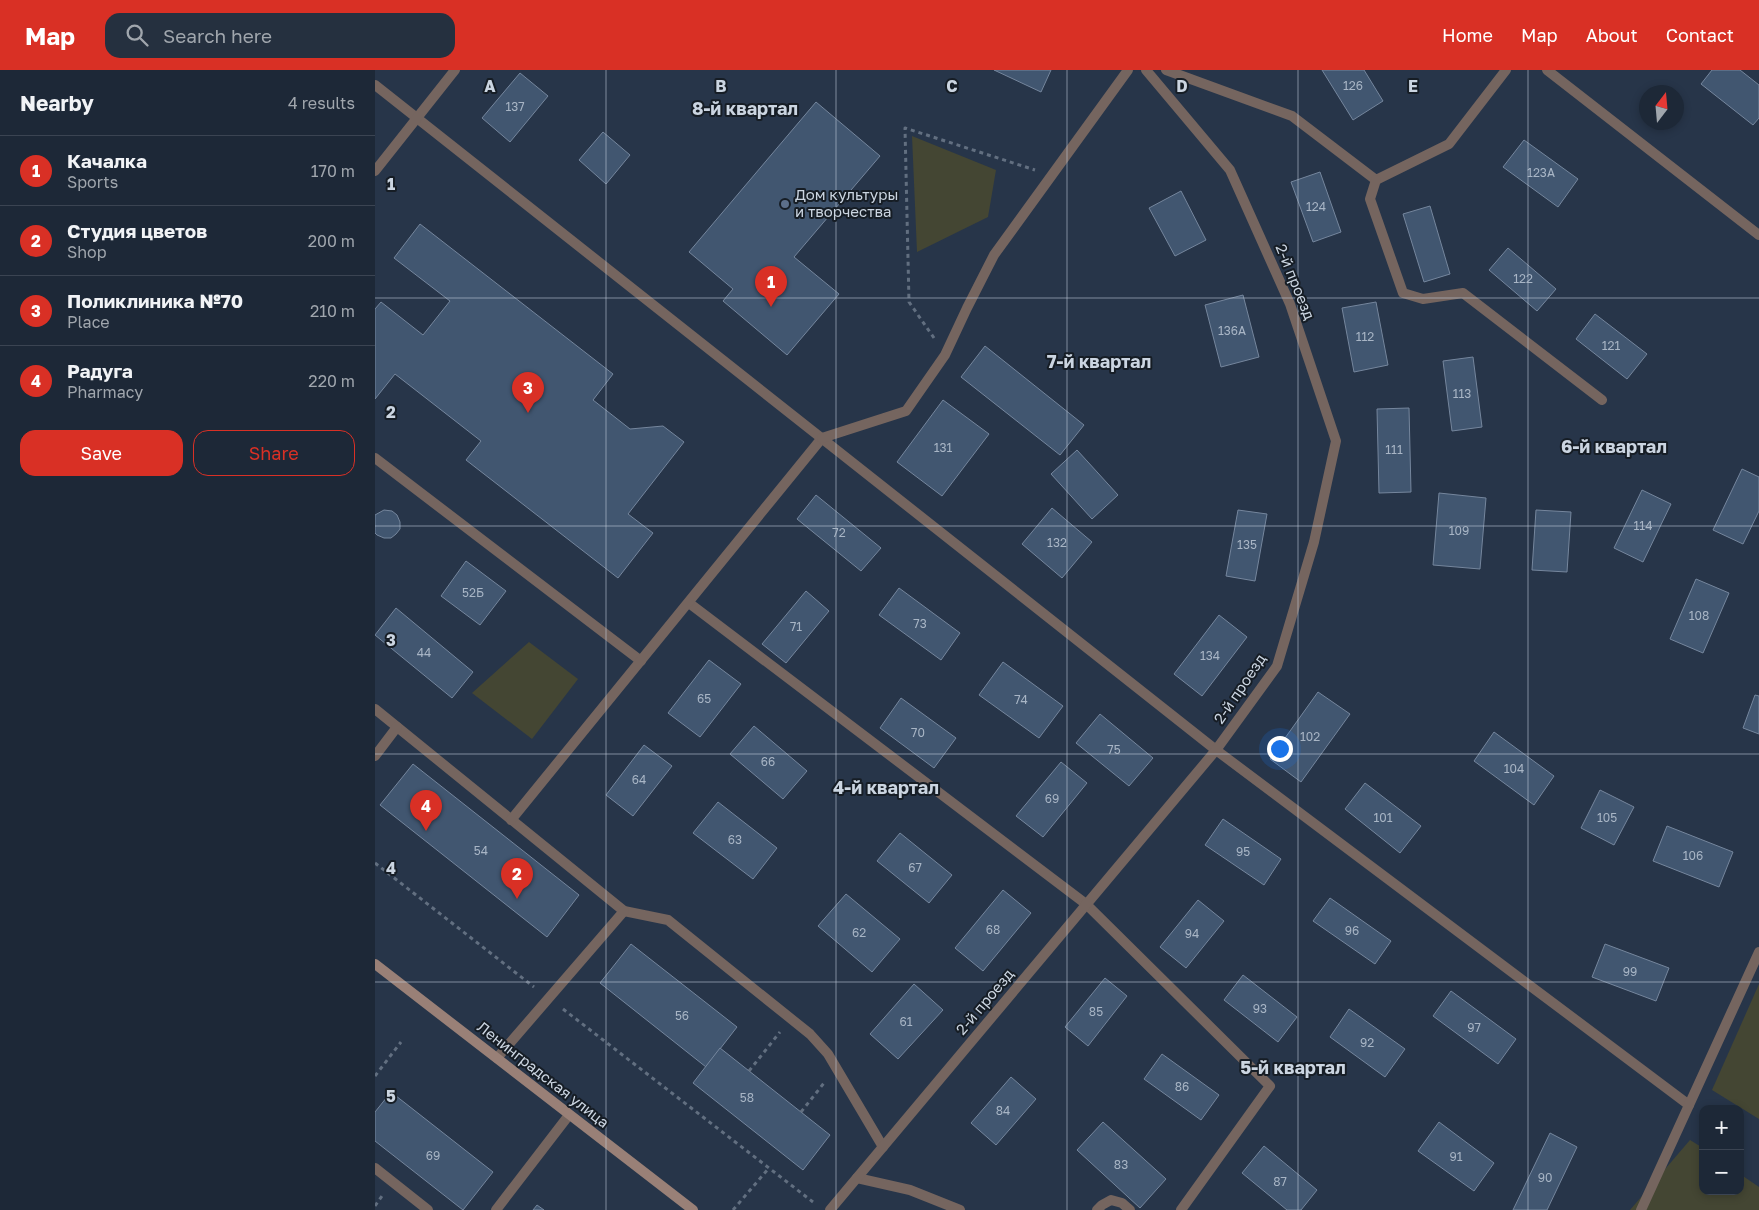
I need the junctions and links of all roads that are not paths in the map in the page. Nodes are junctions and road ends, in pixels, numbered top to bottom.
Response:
1 (455, 70) edge
2 (1128, 70) edge
3 (1146, 70) edge
4 (1166, 70) edge
5 (1506, 70) edge
6 (1547, 70) edge
7 (375, 85) edge
8 (417, 117) junction
9 (375, 171) edge
10 (1376, 180) junction
11 (1759, 235) edge
12 (1602, 400) dead end
13 (823, 438) junction
14 (375, 458) edge
15 (689, 603) junction
16 (641, 661) junction
17 (375, 709) edge
18 (397, 727) junction
19 (1216, 750) junction
20 (375, 756) edge
21 (511, 820) junction
22 (1086, 904) junction
23 (624, 911) junction
24 (1759, 952) edge
25 (375, 964) edge
26 (497, 1058) junction
27 (1689, 1105) junction
28 (569, 1115) junction
29 (883, 1147) junction
30 (375, 1168) edge
31 (857, 1178) junction
32 (428, 1210) edge
33 (497, 1210) edge
34 (693, 1210) edge
35 (830, 1210) edge
36 (960, 1210) edge
37 (1097, 1210) edge
38 (1130, 1210) edge
39 (1181, 1210) edge
40 (1641, 1210) edge

1 - 8 street
2 - 13 street
3 - 19 street, 2-й проезд
4 - 10 street
5 - 10 street
6 - 11 street
7 - 8 street
8 - 9 street
8 - 13 street
10 - 12 street
13 - 15 street
13 - 19 street
14 - 16 street
15 - 16 street
15 - 22 street
16 - 21 street
17 - 18 street
18 - 20 street
18 - 21 street
19 - 22 street, 2-й проезд
19 - 27 street
21 - 23 street
22 - 29 street, 2-й проезд
22 - 39 street
23 - 26 street
23 - 29 street
24 - 27 street
25 - 26 main road, Ленинградская улица
26 - 28 main road, Ленинградская улица
27 - 40 street
28 - 33 street
28 - 34 main road, Ленинградская улица
29 - 31 street, 2-й проезд
30 - 32 street
31 - 35 street, 2-й проезд
31 - 36 street
37 - 38 street

